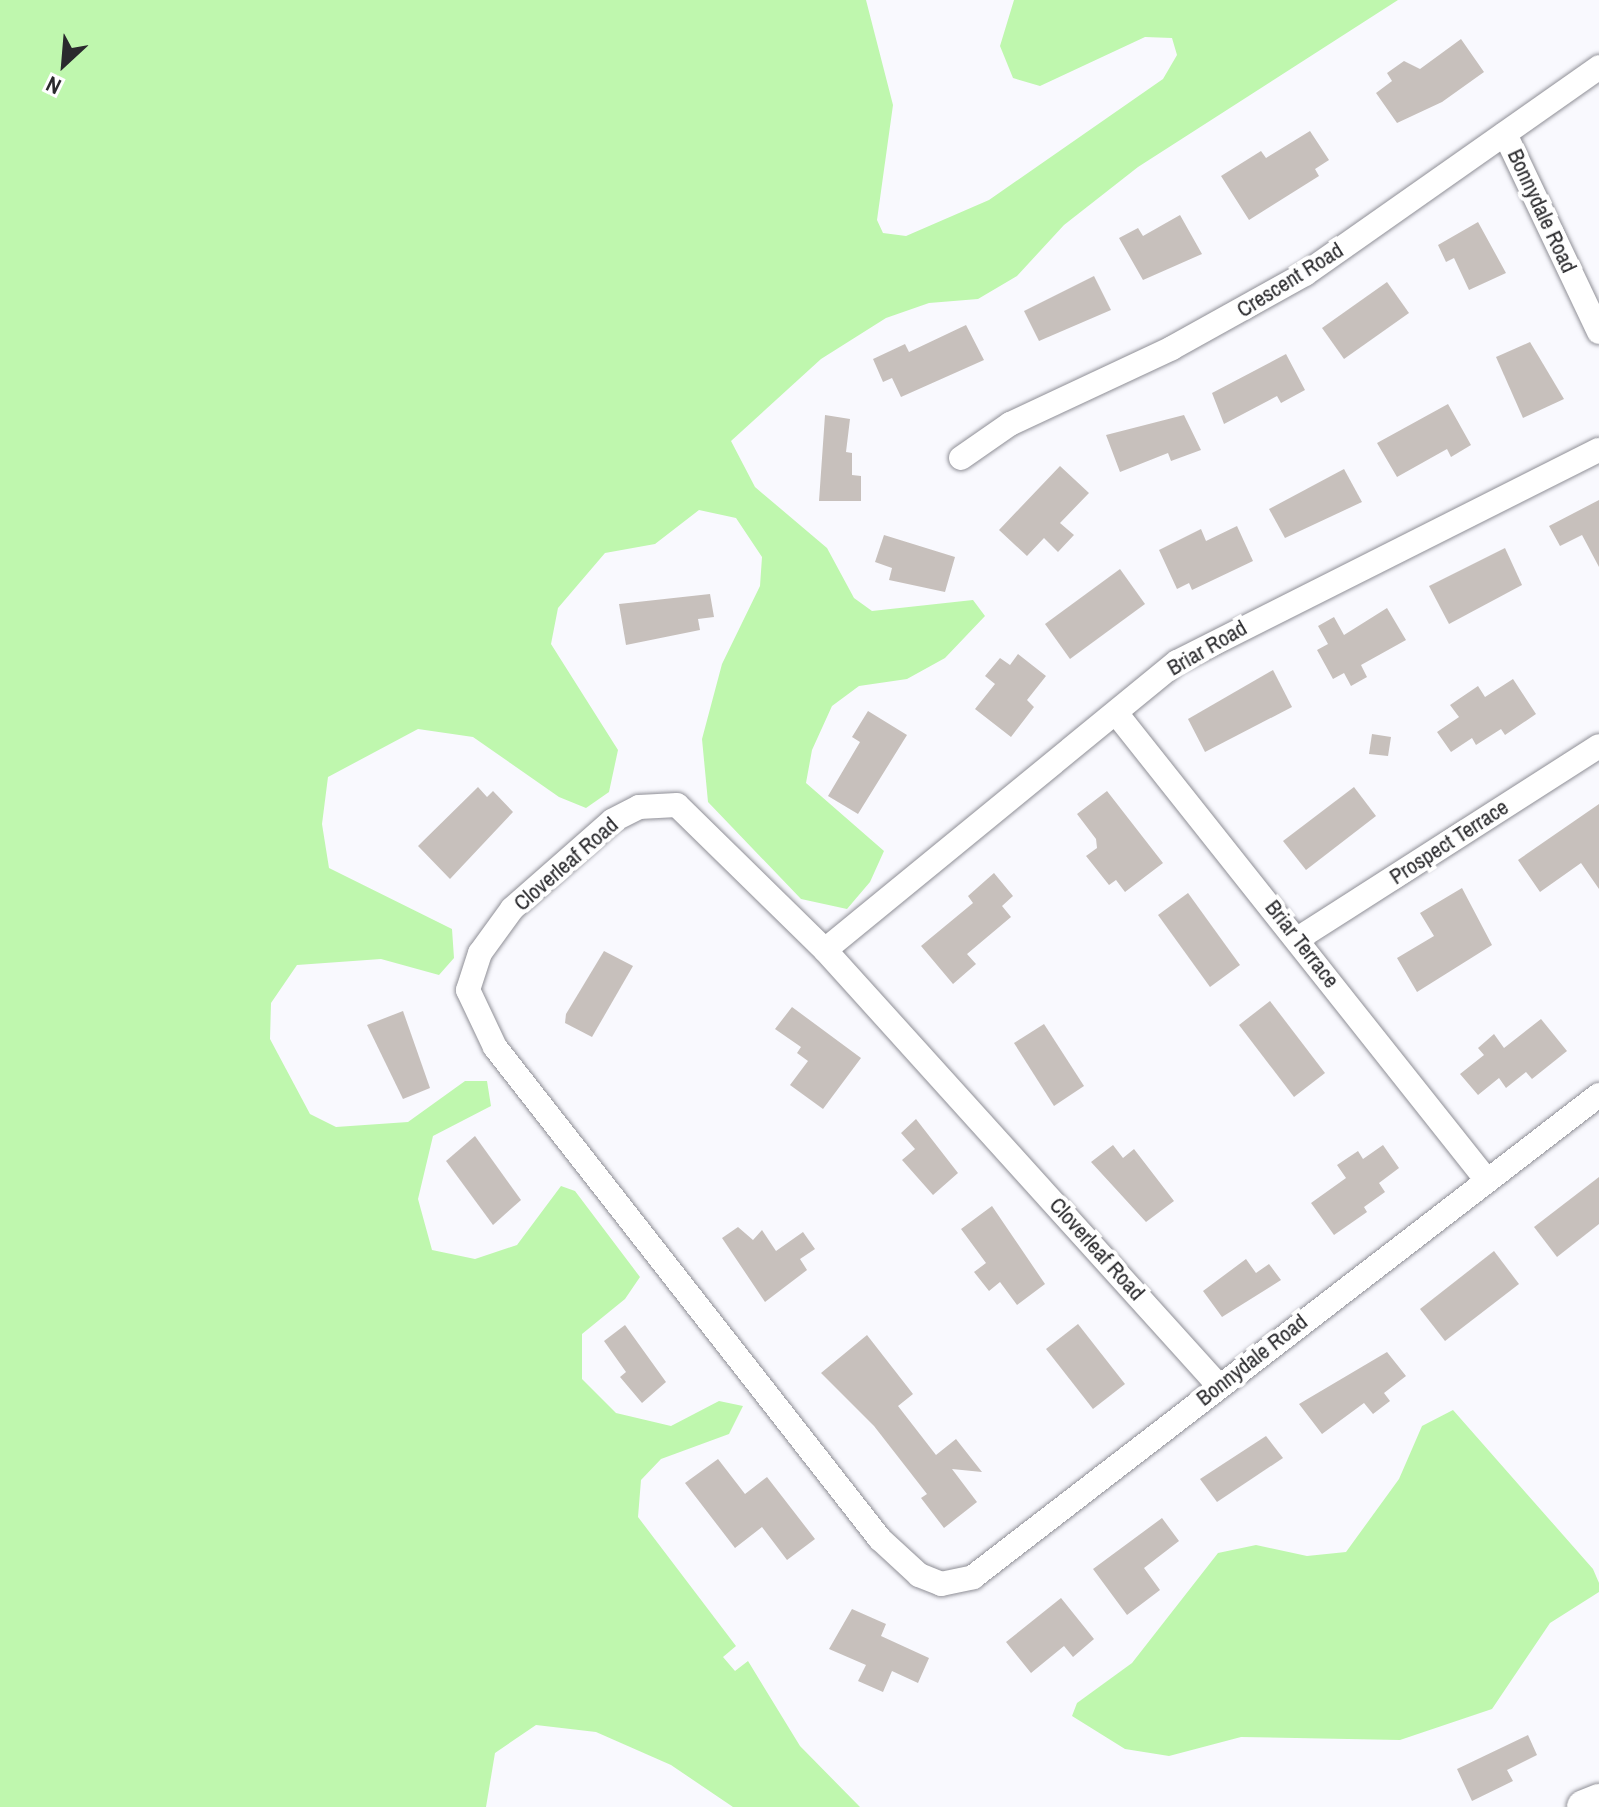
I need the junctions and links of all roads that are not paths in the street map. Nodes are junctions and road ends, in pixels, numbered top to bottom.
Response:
1 (1599, 67) edge
2 (1505, 134) junction
3 (1599, 332) edge
4 (1599, 450) edge
5 (961, 458) dead end
6 (1116, 713) junction
7 (1599, 746) edge
8 (1299, 938) junction
9 (825, 950) junction
10 (1599, 1095) edge
11 (1485, 1178) junction
12 (1219, 1386) junction
13 (899, 1557) joint
14 (1599, 1801) edge
15 (1584, 1807) edge

1 - 2 street, Crescent Road
2 - 3 street, Bonnydale Road
2 - 5 street, Crescent Road
4 - 6 street, Briar Road
6 - 8 street, Briar Terrace
6 - 9 street, Briar Road
7 - 8 street, Prospect Terrace
8 - 11 street, Briar Terrace
9 - 12 street, Cloverleaf Road
9 - 13 street, Cloverleaf Road
10 - 11 street, Bonnydale Road
11 - 12 street, Bonnydale Road
12 - 13 street, Bonnydale Road
14 - 15 street

